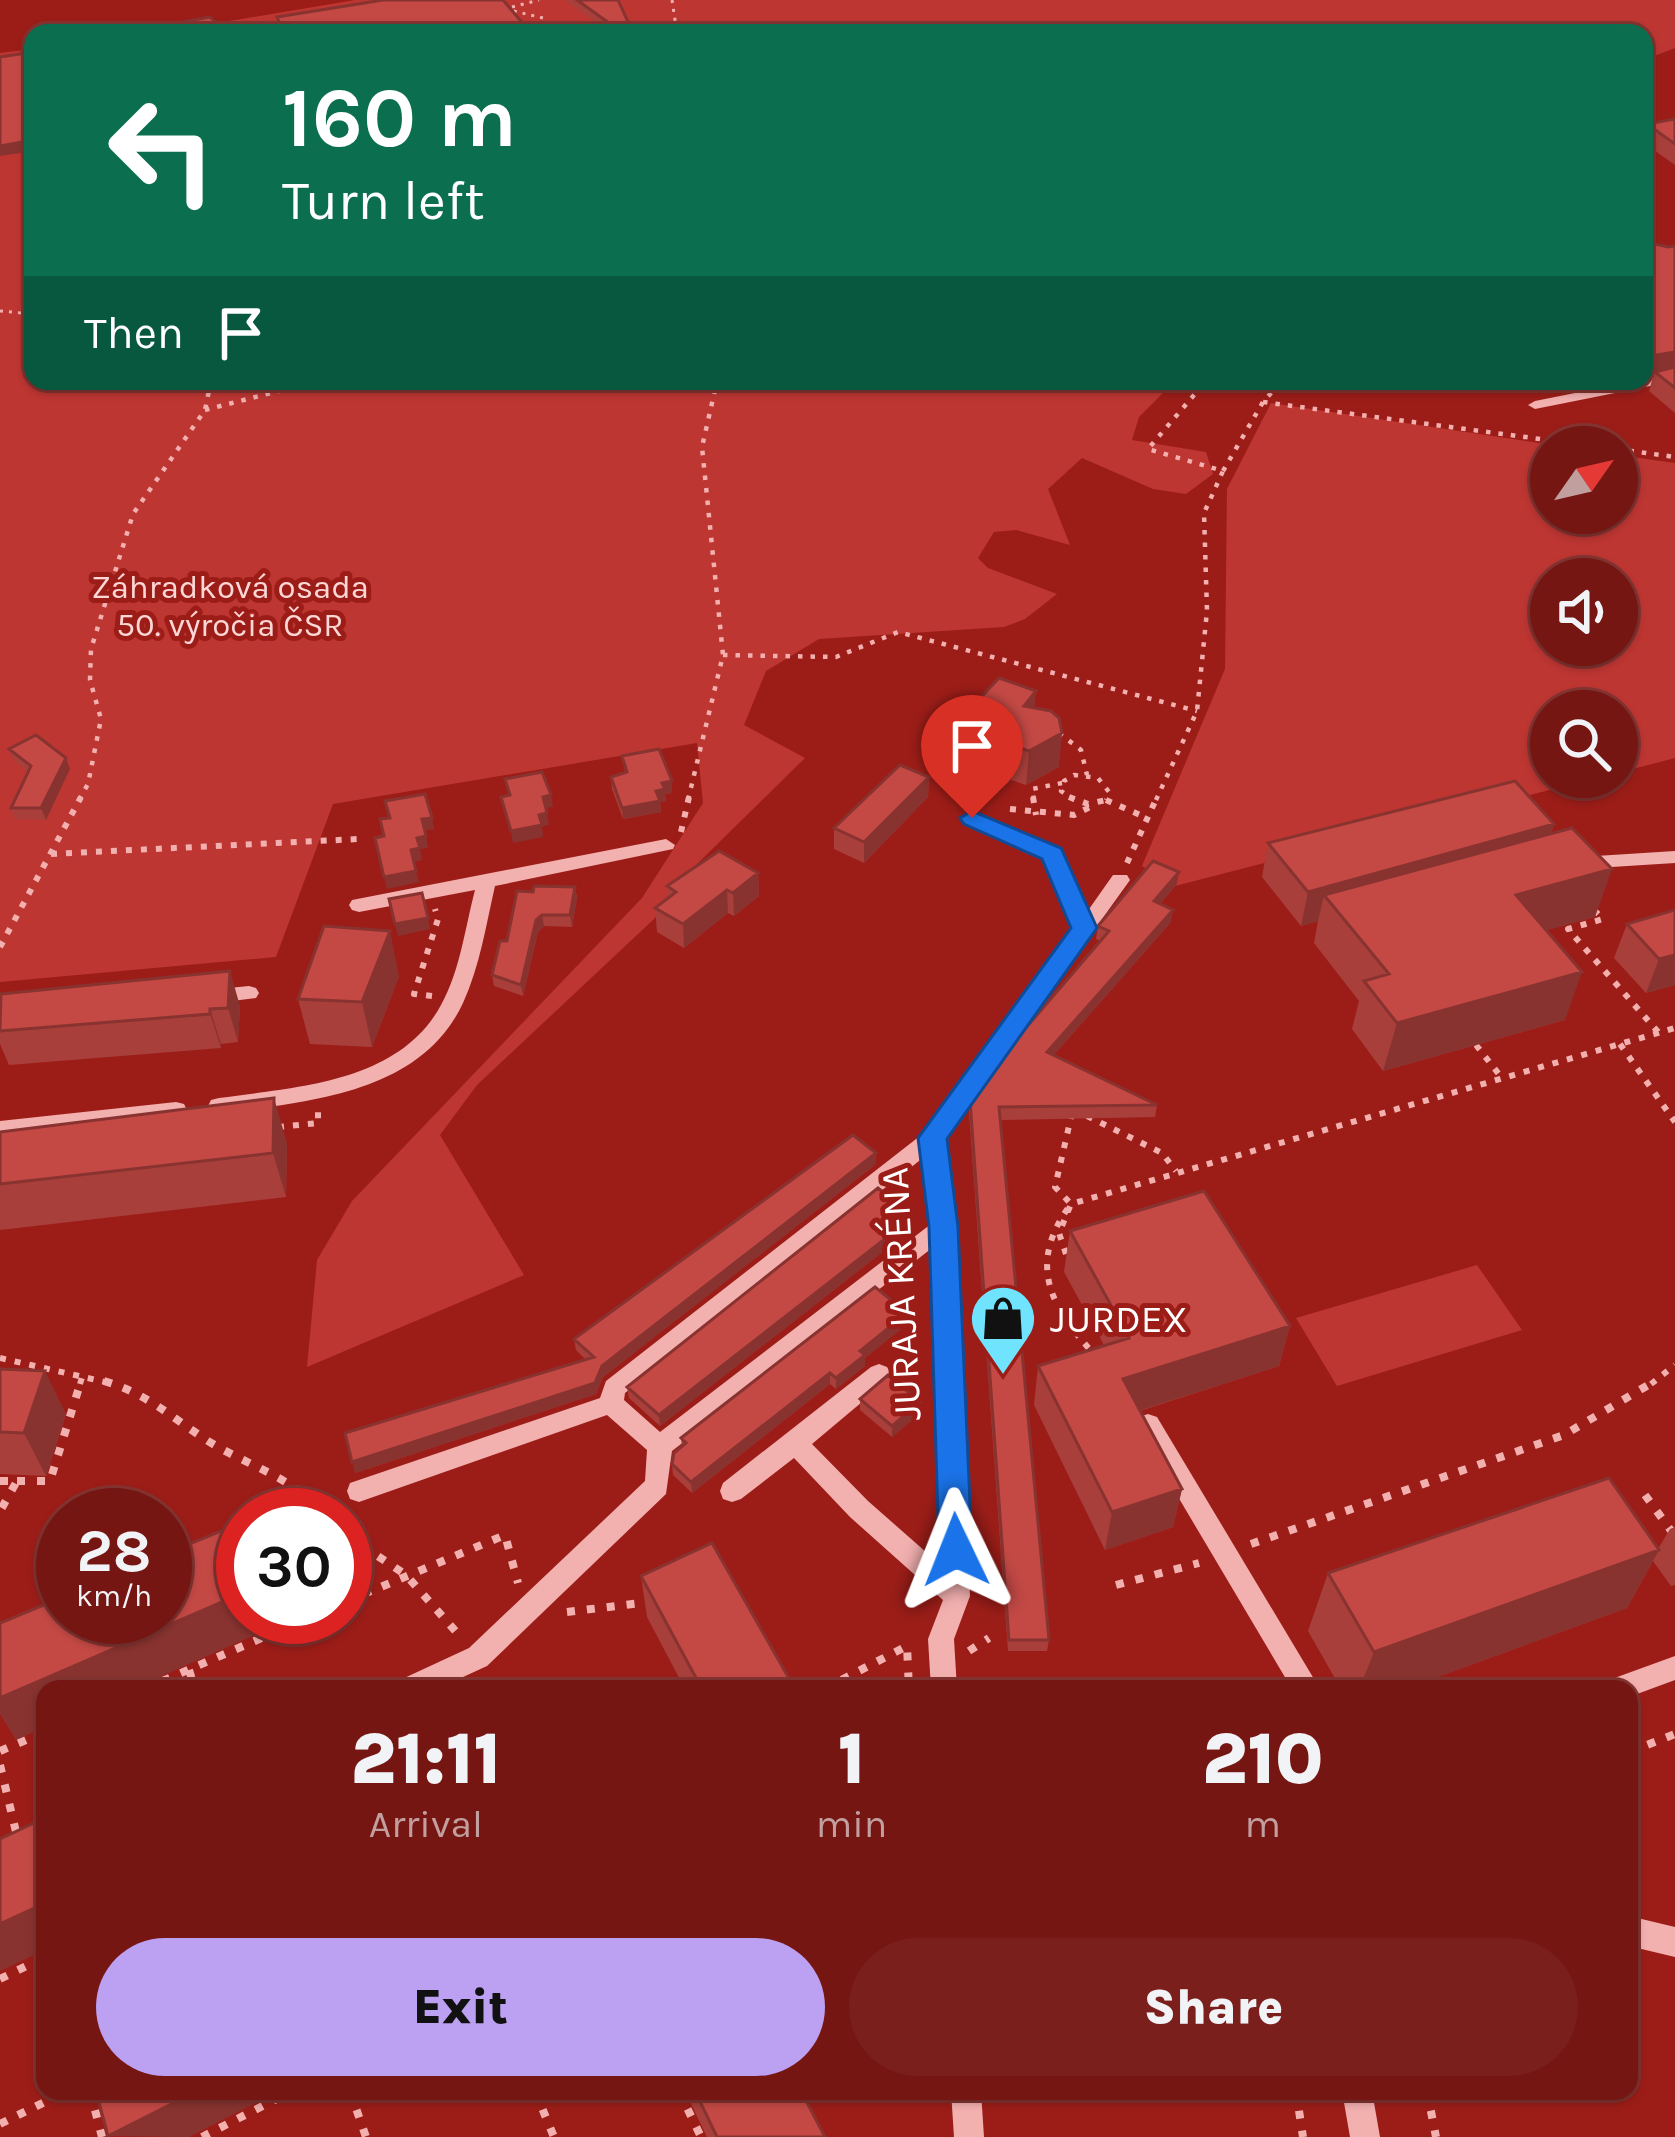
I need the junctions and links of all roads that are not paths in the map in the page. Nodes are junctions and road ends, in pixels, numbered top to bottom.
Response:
1 (1612, 390) edge
2 (1535, 406) dead end
3 (972, 818) dead end
4 (666, 845) road end
5 (1675, 857) edge
6 (1555, 866) edge
7 (1120, 880) road end
8 (487, 881) junction
9 (359, 905) dead end
10 (1084, 928) junction
11 (249, 993) dead end
12 (181, 999) edge
13 (0, 1130) edge
14 (932, 1138) junction
15 (943, 1227) junction
16 (879, 1374) dead end
17 (611, 1404) junction
18 (1148, 1424) edge
19 (795, 1443) junction
20 (660, 1446) junction
21 (367, 1488) edge
22 (732, 1491) dead end
23 (957, 1596) junction
24 (1675, 1668) edge
25 (428, 1680) edge
26 (943, 1680) edge
27 (1301, 1680) edge
28 (1638, 1682) edge
29 (1638, 1933) edge
30 (1675, 1942) edge
31 (967, 2100) edge
32 (1359, 2100) edge
33 (969, 2137) edge
34 (1365, 2137) edge

1 - 2 street
3 - 10 street
4 - 8 street
5 - 6 street
7 - 10 street, JURAJA KRÉNA
8 - 9 street
8 - 13 street
10 - 14 street, JURAJA KRÉNA
11 - 12 street
14 - 15 street, JURAJA KRÉNA
14 - 17 street
15 - 20 street
15 - 23 street, JURAJA KRÉNA
16 - 19 street
17 - 20 street
17 - 21 street
18 - 27 street
19 - 22 street
19 - 23 street
20 - 25 street
23 - 26 street, JURAJA KRÉNA
24 - 28 street
29 - 30 street
31 - 33 street
32 - 34 street

